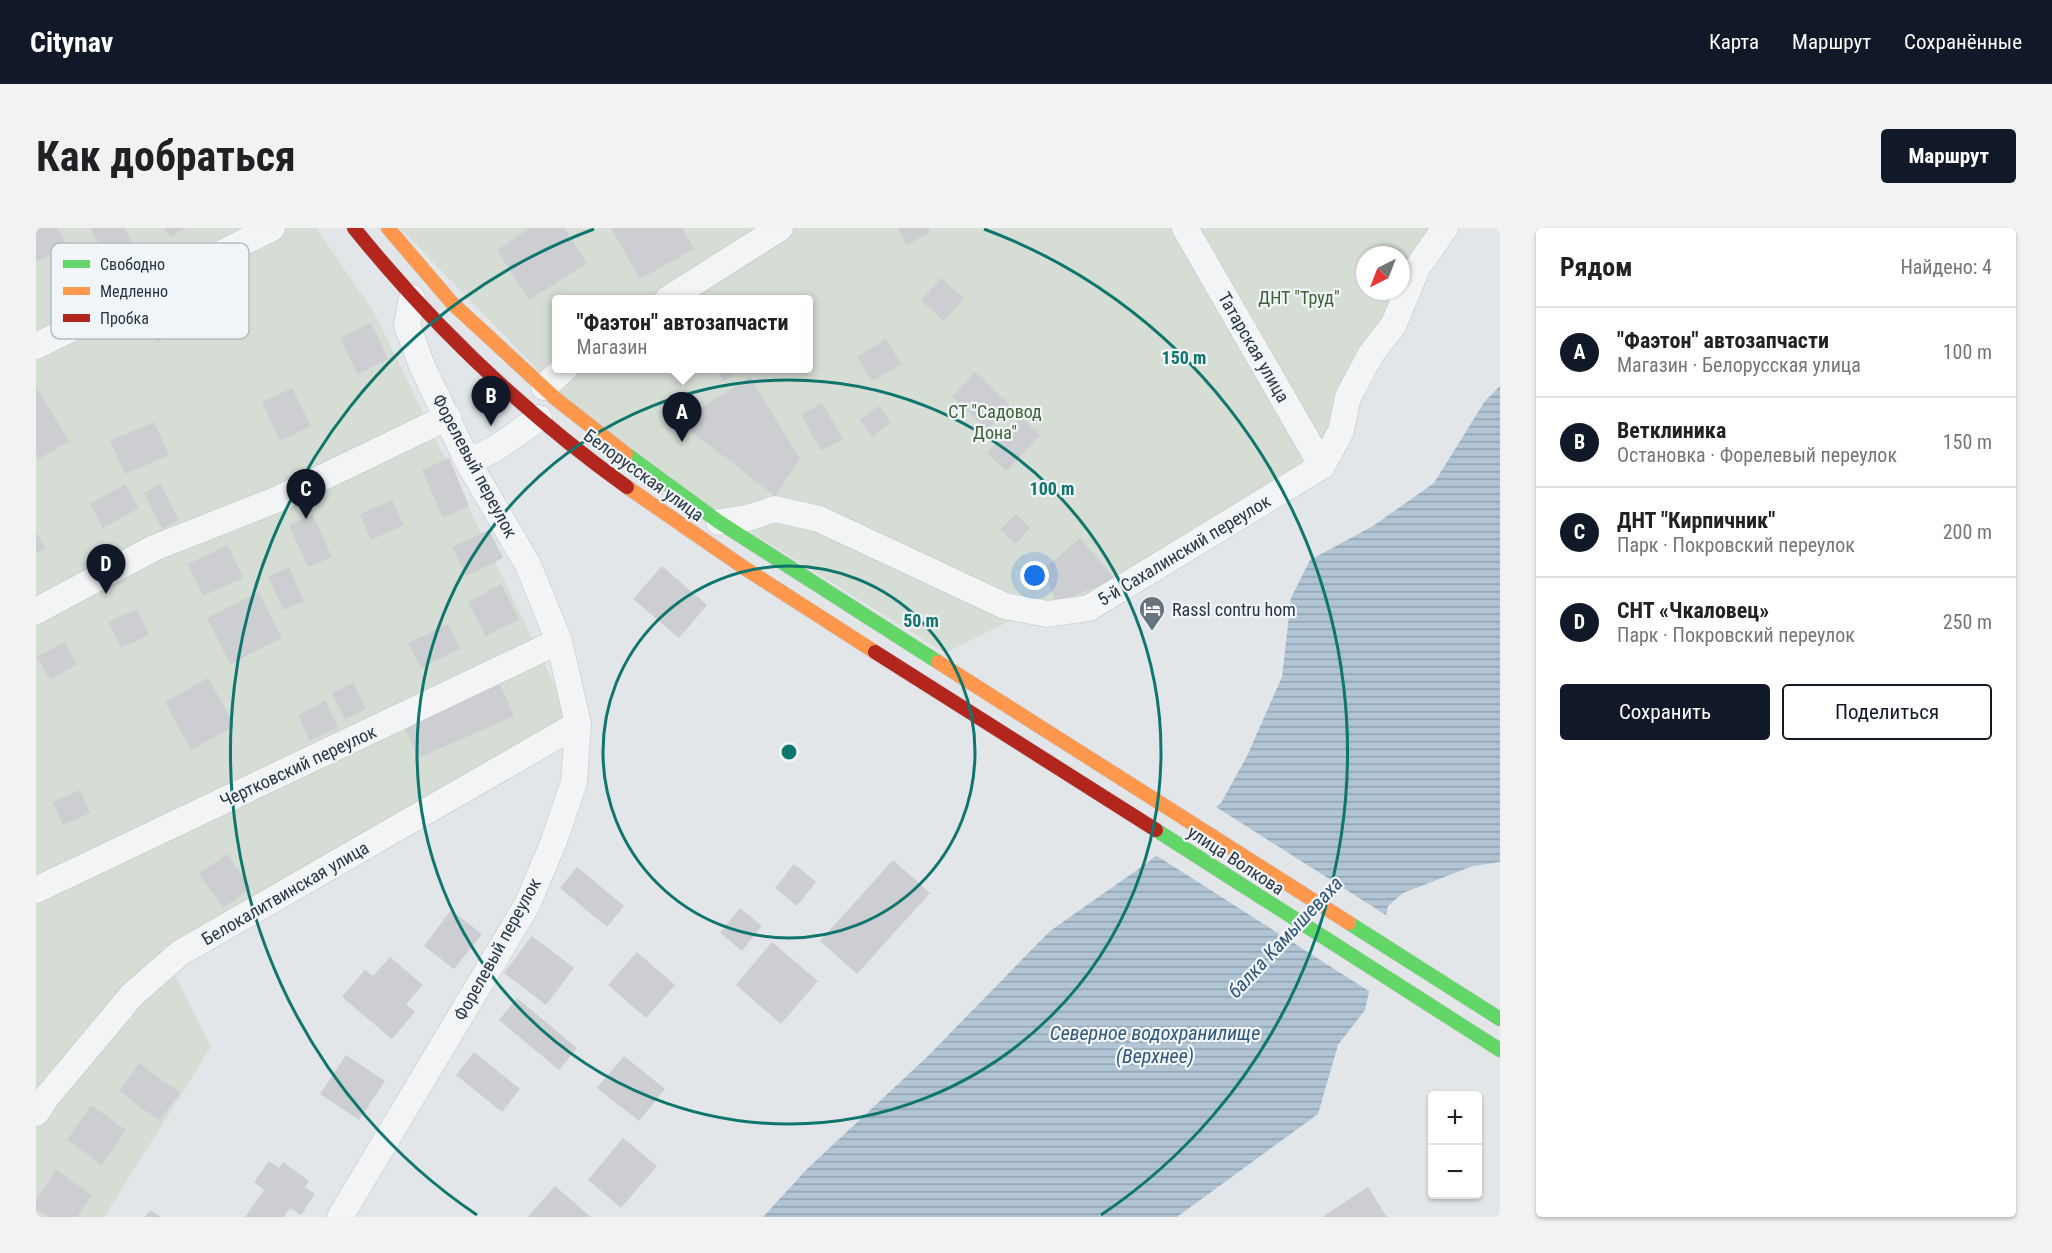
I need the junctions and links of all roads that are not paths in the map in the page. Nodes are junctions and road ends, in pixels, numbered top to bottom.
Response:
1 (272, 228) edge
2 (354, 228) edge
3 (387, 228) edge
4 (780, 228) edge
5 (1185, 228) edge
6 (1445, 228) edge
7 (242, 243) edge
8 (676, 295) edge
9 (412, 298) junction
10 (51, 338) edge
11 (36, 346) edge
12 (560, 373) edge
13 (544, 387) junction
14 (448, 417) junction
15 (539, 418) junction
16 (468, 462) junction
17 (1322, 466) junction
18 (719, 522) junction
19 (36, 611) edge
20 (559, 641) junction
21 (967, 679) joint
22 (953, 701) joint
23 (578, 724) junction
24 (36, 890) edge
25 (1500, 1019) edge
26 (1500, 1050) edge
27 (36, 1113) edge
28 (340, 1217) edge

1 - 7 street
2 - 9 main road, Белорусская улица
3 - 13 main road, Белорусская улица
4 - 8 street
5 - 17 street, Татарская улица
6 - 17 street
9 - 14 street, Форелевый переулок
9 - 15 main road, Белорусская улица
10 - 11 street
12 - 13 street
13 - 18 main road, Белорусская улица
14 - 16 street, Форелевый переулок
14 - 19 street
15 - 16 street
15 - 22 main road, Белорусская улица
16 - 20 street, Форелевый переулок
17 - 18 street, 5-й Сахалинский переулок
18 - 21 main road, Белорусская улица
20 - 23 street, Форелевый переулок
20 - 24 street, Чертковский переулок
21 - 25 main road, улица Волкова
22 - 26 main road, улица Волкова
23 - 27 street, Белокалитвинская улица
23 - 28 street, Форелевый переулок

